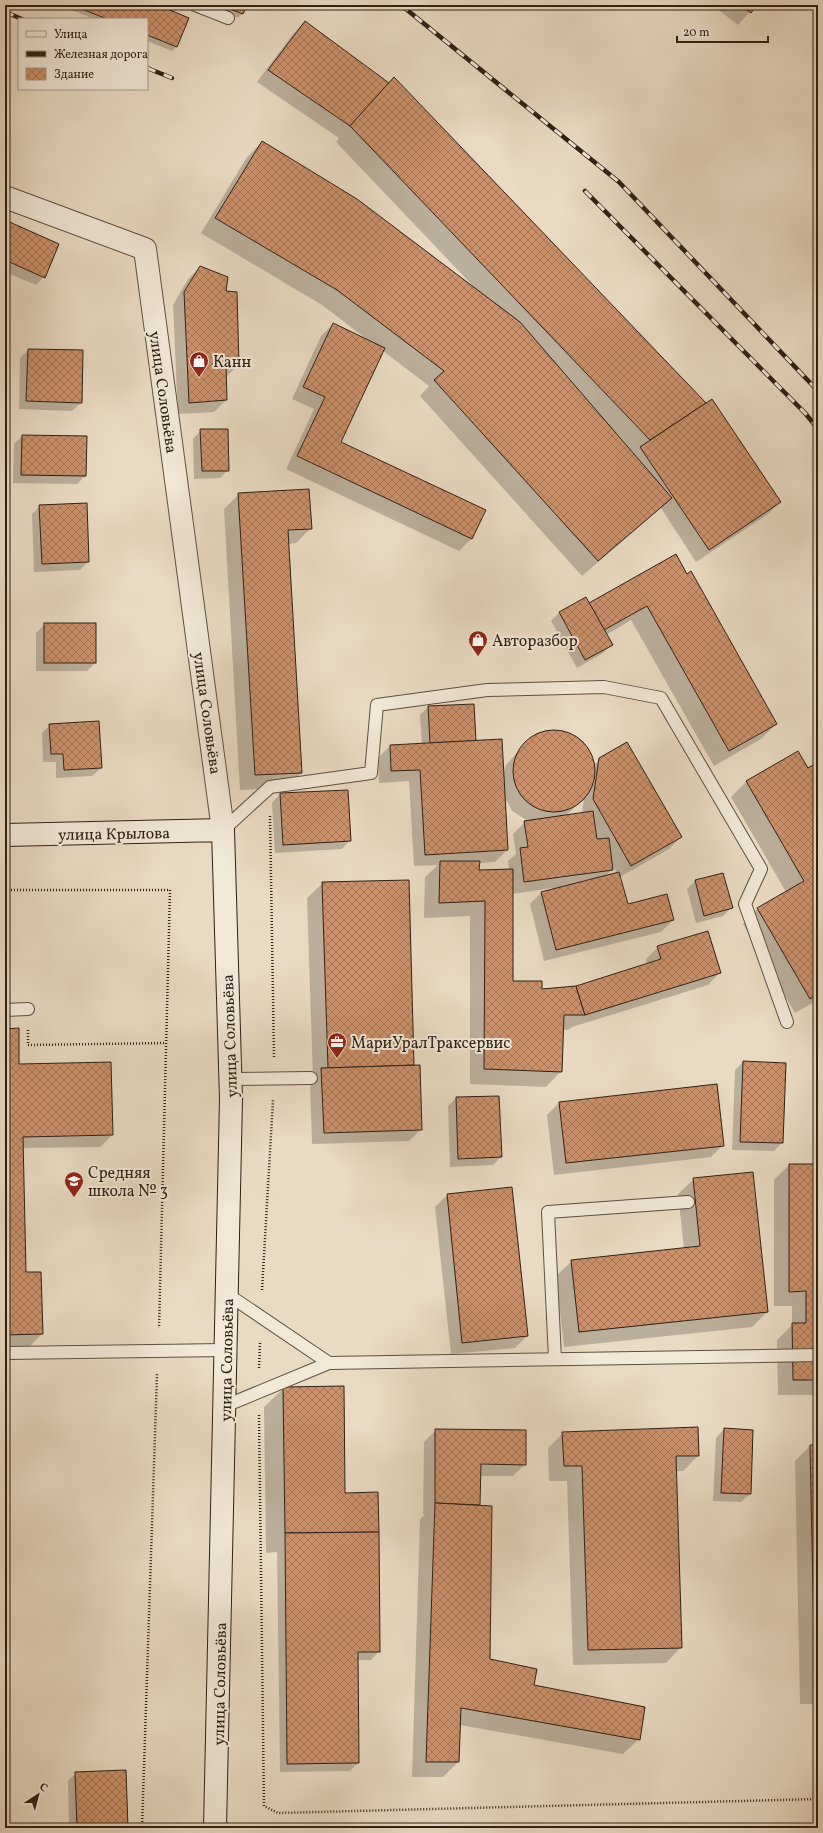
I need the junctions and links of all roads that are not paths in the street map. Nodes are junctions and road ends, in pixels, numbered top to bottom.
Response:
1 (195, 5) edge
2 (228, 18) dead end
3 (5, 197) edge
4 (223, 830) junction
5 (5, 835) edge
6 (5, 1010) edge
7 (28, 1010) road end
8 (786, 1022) dead end
9 (231, 1078) junction
10 (311, 1078) dead end
11 (688, 1202) dead end
12 (227, 1294) junction
13 (226, 1350) junction
14 (5, 1353) edge
15 (818, 1355) edge
16 (555, 1359) junction
17 (329, 1363) junction
18 (225, 1406) junction
19 (215, 1828) edge

1 - 2 lane
3 - 4 main road, улица Соловьёва
4 - 5 main road, улица Крылова
4 - 8 lane
4 - 9 main road, улица Соловьёва
6 - 7 lane
9 - 10 lane
9 - 12 main road, улица Соловьёва
11 - 16 lane
12 - 13 main road, улица Соловьёва
12 - 17 lane
13 - 14 lane
13 - 18 main road, улица Соловьёва
15 - 16 lane
16 - 17 lane
17 - 18 lane
18 - 19 main road, улица Соловьёва

